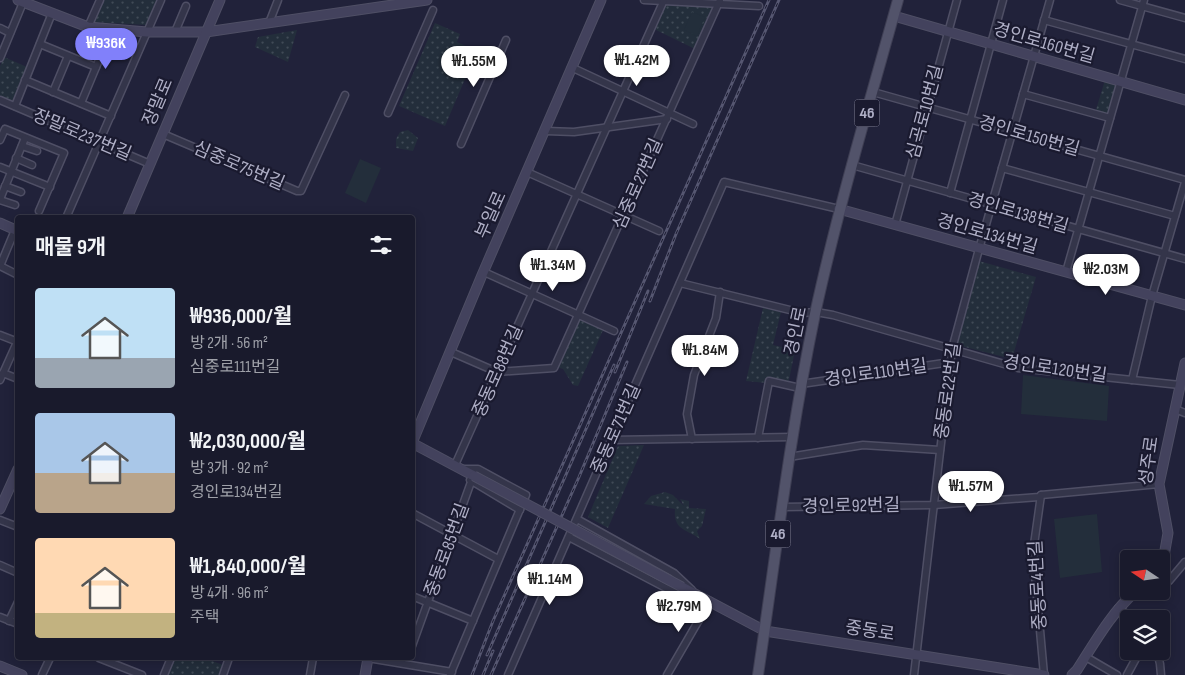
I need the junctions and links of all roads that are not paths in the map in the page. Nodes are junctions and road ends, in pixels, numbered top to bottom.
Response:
1 (100, 0) edge
2 (161, 0) edge
3 (220, 0) edge
4 (278, 0) edge
5 (427, 0) edge
6 (601, 0) edge
7 (644, 0) edge
8 (664, 0) edge
9 (898, 0) edge
10 (957, 0) edge
11 (1003, 0) edge
12 (1050, 0) edge
13 (1120, 0) edge
14 (22, 1) edge
15 (413, 1) edge
16 (720, 2) edge
17 (1143, 3) edge
18 (186, 6) dead end
19 (759, 6) dead end
20 (433, 10) dead end
21 (52, 14) junction
22 (894, 16) junction
23 (1185, 18) edge
24 (1044, 20) junction
25 (269, 23) junction
26 (88, 27) junction
27 (0, 28) edge
28 (112, 30) junction
29 (147, 32) junction
30 (175, 32) junction
31 (206, 32) junction
32 (948, 32) junction
33 (10, 33) junction
34 (506, 40) dead end
35 (40, 44) junction
36 (991, 44) junction
37 (1131, 44) junction
38 (68, 56) junction
39 (1034, 57) junction
40 (0, 58) edge
41 (1185, 59) edge
42 (96, 67) junction
43 (572, 68) junction
44 (25, 80) junction
45 (1120, 82) junction
46 (53, 92) junction
47 (624, 92) junction
48 (873, 92) junction
49 (1023, 94) junction
50 (345, 95) dead end
51 (0, 100) edge
52 (1185, 100) edge
53 (81, 103) junction
54 (15, 106) junction
55 (927, 107) junction
56 (388, 113) dead end
57 (111, 116) junction
58 (668, 116) junction
59 (1110, 118) junction
60 (970, 119) junction
61 (692, 124) dead end
62 (608, 126) junction
63 (546, 131) junction
64 (1013, 131) junction
65 (163, 134) junction
66 (25, 138) junction
67 (0, 140) edge
68 (99, 142) junction
69 (461, 144) dead end
70 (22, 146) junction
71 (37, 151) dead end
72 (1099, 156) junction
73 (16, 158) junction
74 (150, 164) junction
75 (32, 165) dead end
76 (852, 165) junction
77 (0, 167) edge
78 (1002, 168) junction
79 (11, 171) junction
80 (528, 172) junction
81 (906, 181) junction
82 (1185, 181) edge
83 (5, 186) junction
84 (50, 187) junction
85 (21, 192) dead end
86 (1089, 192) junction
87 (950, 193) junction
88 (578, 195) junction
89 (0, 199) edge
90 (992, 205) junction
91 (16, 206) dead end
92 (839, 209) junction
93 (39, 212) dead end
94 (67, 215) edge
95 (128, 215) edge
96 (624, 216) junction
97 (1175, 216) junction
98 (0, 223) edge
99 (895, 224) junction
100 (15, 230) edge
101 (1078, 230) junction
102 (659, 231) dead end
103 (15, 232) edge
104 (979, 249) junction
105 (1164, 254) junction
106 (1185, 259) edge
107 (0, 266) edge
108 (484, 272) junction
109 (1066, 272) junction
110 (15, 273) edge
111 (680, 283) junction
112 (720, 292) junction
113 (532, 294) junction
114 (1152, 296) junction
115 (1185, 305) edge
116 (816, 312) junction
117 (578, 315) junction
118 (614, 330) dead end
119 (0, 335) edge
120 (15, 340) edge
121 (15, 346) edge
122 (952, 349) junction
123 (451, 352) junction
124 (951, 362) junction
125 (1185, 363) edge
126 (497, 372) junction
127 (3, 373) junction
128 (15, 378) edge
129 (0, 380) edge
130 (1132, 380) junction
131 (1180, 385) junction
132 (801, 386) junction
133 (1175, 408) junction
134 (1185, 413) edge
135 (415, 438) edge
136 (758, 438) junction
137 (792, 438) junction
138 (692, 439) junction
139 (611, 440) junction
140 (415, 444) edge
141 (940, 450) junction
142 (789, 456) junction
143 (459, 467) junction
144 (15, 476) edge
145 (473, 479) junction
146 (1159, 484) junction
147 (1040, 495) junction
148 (934, 506) junction
149 (782, 507) junction
150 (0, 509) edge
151 (520, 510) junction
152 (415, 515) edge
153 (577, 519) junction
154 (0, 520) edge
155 (15, 526) edge
156 (452, 534) junction
157 (569, 537) junction
158 (1165, 550) edge
159 (498, 559) junction
160 (1185, 562) edge
161 (0, 565) edge
162 (15, 572) edge
163 (1170, 580) edge
164 (698, 596) junction
165 (415, 597) edge
166 (1126, 600) edge
167 (710, 602) junction
168 (428, 603) junction
169 (1118, 608) junction
170 (15, 609) edge
171 (1121, 610) edge
172 (0, 617) edge
173 (10, 621) junction
174 (472, 621) junction
175 (15, 623) edge
176 (765, 631) junction
177 (415, 638) edge
178 (916, 654) junction
179 (1086, 656) junction
180 (49, 660) edge
181 (111, 660) edge
182 (170, 660) edge
183 (228, 660) edge
184 (313, 660) edge
185 (368, 660) edge
186 (394, 660) edge
187 (1135, 660) edge
188 (1159, 660) edge
189 (407, 661) edge
190 (0, 666) edge
191 (451, 673) edge
192 (22, 675) edge
193 (42, 675) edge
194 (142, 675) edge
195 (164, 675) edge
196 (223, 675) edge
197 (310, 675) edge
198 (365, 675) edge
199 (508, 675) edge
200 (667, 675) edge
201 (758, 675) edge
202 (914, 675) edge
203 (1044, 675) edge
204 (1072, 675) edge
205 (1117, 675) edge
206 (1127, 675) edge
207 (1160, 675) edge

1 - 26 street
2 - 29 street
3 - 31 street, 장말로
4 - 25 street
5 - 15 street
6 - 43 street, 부일로
7 - 8 street
8 - 16 street
8 - 47 street, 중동로88번길
9 - 22 main road, 경인로 / 46
10 - 32 street, 심곡로10번길
11 - 36 street
12 - 24 street, 중동로22번길
13 - 17 street
14 - 21 street
14 - 33 street
15 - 25 street
16 - 19 street
16 - 58 street, 심중로27번길
17 - 23 street
17 - 37 street
18 - 30 street
20 - 56 street
21 - 26 street
21 - 35 street
22 - 32 street, 경인로160번길
22 - 48 main road, 경인로 / 46
24 - 37 street
24 - 39 street, 중동로22번길
25 - 31 street
26 - 28 street
27 - 33 street
28 - 29 street
28 - 42 street
29 - 30 street
29 - 57 street
30 - 31 street
31 - 65 street, 장말로
32 - 36 street, 경인로160번길
32 - 55 street, 심곡로10번길
33 - 40 street
34 - 69 street
35 - 38 street
35 - 44 street
36 - 39 street, 경인로160번길
36 - 60 street
37 - 41 street
37 - 45 street
38 - 42 street
38 - 46 street
39 - 45 street, 경인로160번길
39 - 49 street, 중동로22번길
42 - 53 street
43 - 47 street
43 - 63 street, 부일로
44 - 46 street
44 - 54 street
45 - 52 street, 경인로160번길
45 - 59 street
46 - 53 street
47 - 58 street
47 - 62 street, 중동로88번길
48 - 55 street, 경인로150번길
48 - 76 main road, 경인로 / 46
49 - 59 street
49 - 64 street, 중동로22번길
50 - 65 street, 심중로75번길
51 - 54 street, 장말로237번길
53 - 57 street
54 - 68 street, 장말로237번길
55 - 60 street, 경인로150번길
55 - 81 street, 심곡로10번길
57 - 68 street
58 - 61 street
58 - 62 street
58 - 96 street, 심중로27번길
59 - 72 street
60 - 64 street, 경인로150번길
60 - 87 street
62 - 63 street
62 - 88 street, 중동로88번길
63 - 80 street, 부일로
64 - 72 street, 경인로150번길
64 - 78 street, 중동로22번길
65 - 74 street, 장말로
66 - 67 street
66 - 70 street
66 - 84 street
68 - 74 street, 장말로237번길
68 - 94 street
70 - 71 street
70 - 73 street
72 - 82 street, 경인로150번길
72 - 86 street
73 - 75 street
73 - 79 street
74 - 95 street, 장말로
76 - 81 street, 경인로138번길
76 - 92 main road, 경인로 / 46
77 - 79 street
78 - 86 street
78 - 90 street, 중동로22번길
79 - 83 street
79 - 84 street
80 - 88 street
80 - 108 street, 부일로
81 - 87 street, 경인로138번길
81 - 99 street, 심곡로10번길
82 - 97 street
83 - 85 street
83 - 89 street
84 - 93 street
86 - 97 street
86 - 101 street
87 - 90 street, 경인로138번길
88 - 96 street
88 - 113 street, 중동로88번길
89 - 91 street
90 - 101 street, 경인로138번길
90 - 104 street, 중동로22번길
92 - 99 street, 경인로134번길
92 - 111 street, 중동로71번길
92 - 116 main road, 경인로 / 46
96 - 102 street
96 - 117 street, 심중로27번길
97 - 105 street
98 - 100 street
99 - 104 street, 경인로134번길
101 - 105 street, 경인로138번길
101 - 109 street
103 - 107 street
104 - 109 street, 경인로134번길
104 - 122 street, 중동로22번길
105 - 106 street, 경인로138번길
105 - 114 street
107 - 110 street
108 - 113 street
108 - 123 street, 부일로
109 - 114 street, 경인로134번길
111 - 112 street, 경인로120번길
111 - 139 street, 중동로71번길
112 - 116 street, 경인로120번길
112 - 138 street
113 - 117 street
113 - 126 street, 중동로88번길
114 - 115 street, 경인로134번길
114 - 130 street
116 - 122 street, 경인로120번길
116 - 132 main road, 경인로 / 46
117 - 118 street
117 - 126 street, 심중로27번길
119 - 120 street
121 - 127 street
122 - 124 street, 중동로22번길
122 - 130 street, 경인로120번길
123 - 126 street
123 - 135 street, 부일로
124 - 132 street, 경인로110번길
124 - 141 street, 중동로22번길
125 - 131 street, 성주로
126 - 143 street, 중동로88번길
127 - 128 street
127 - 129 street
130 - 131 street, 경인로120번길
131 - 133 street, 성주로
132 - 136 street
132 - 137 main road, 경인로 / 46
133 - 134 street
133 - 146 street, 성주로
136 - 137 street
136 - 138 street
137 - 142 main road, 경인로 / 46
138 - 139 street
139 - 153 street, 중동로71번길
140 - 143 street
141 - 142 street
141 - 148 street, 중동로22번길
142 - 149 main road, 경인로 / 46
143 - 145 street
143 - 151 street
144 - 150 street
145 - 151 street
145 - 156 street, 중동로85번길
145 - 164 street, 중동로, bridge
146 - 147 street, 경인로92번길
146 - 158 street, 성주로
147 - 148 street, 경인로92번길
147 - 203 street, 중동로4번길
148 - 149 street, 경인로92번길
148 - 178 street, 중동로22번길
149 - 176 main road, 경인로 / 46
151 - 159 street
152 - 156 street
153 - 157 street, 중동로71번길
153 - 164 street, 중동로
154 - 155 street
156 - 159 street
156 - 168 street, 중동로85번길
157 - 164 street, 중동로
157 - 199 street, 중동로71번길
159 - 174 street
160 - 163 street
161 - 162 street
164 - 167 street, 중동로
165 - 168 street
166 - 169 street
167 - 176 street, 중동로
167 - 200 street
168 - 174 street
168 - 177 street, 중동로85번길
169 - 171 street
169 - 179 street
170 - 173 street
172 - 173 street
173 - 175 street
174 - 191 street
176 - 178 street, 중동로
176 - 201 main road, 경인로 / 46
178 - 202 street, 중동로22번길
178 - 203 street, 중동로
179 - 204 street
179 - 205 street
180 - 193 street
181 - 194 street
182 - 195 street
183 - 196 street
184 - 197 street
185 - 198 street
186 - 189 street
187 - 206 street
188 - 207 street
189 - 191 street
190 - 192 street

